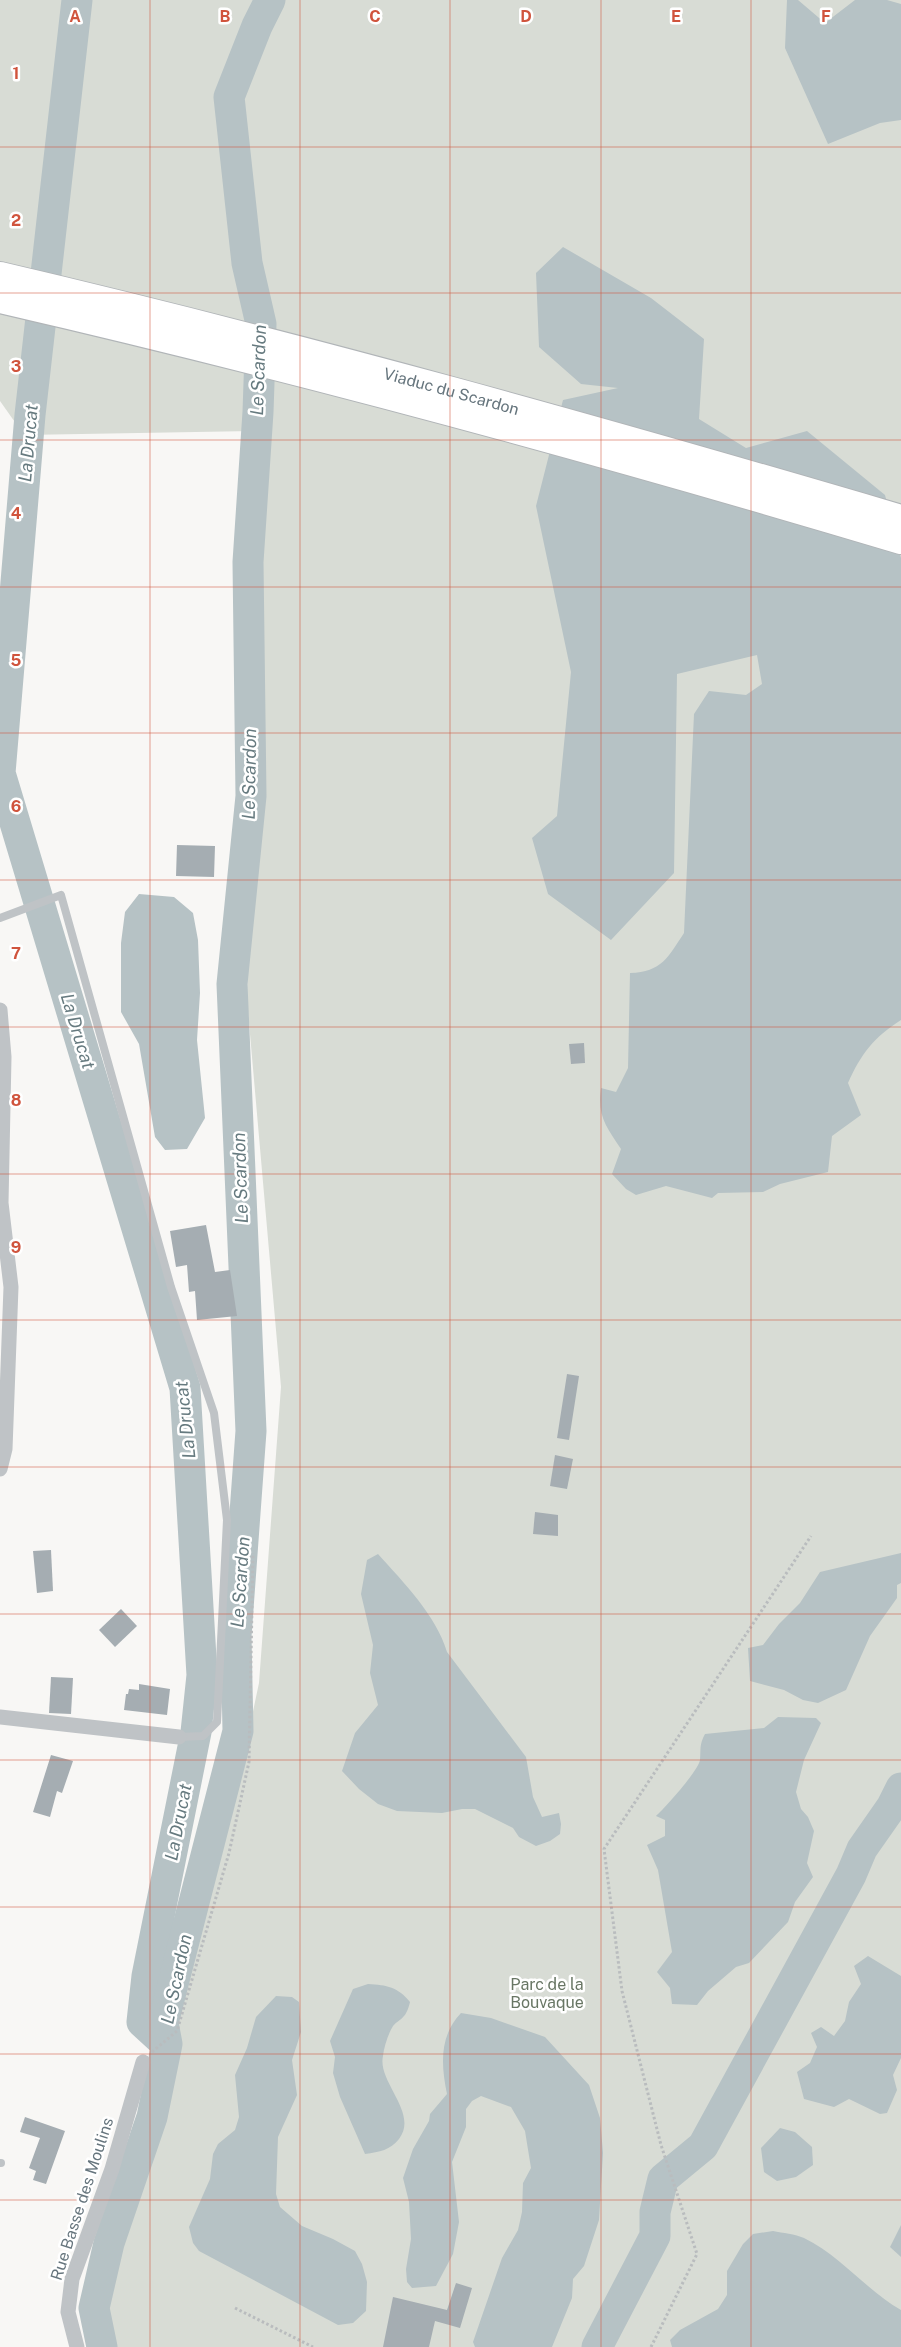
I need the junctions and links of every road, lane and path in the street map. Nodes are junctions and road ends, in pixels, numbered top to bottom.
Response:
1 (0, 276) edge
2 (0, 299) edge
3 (901, 519) edge
4 (901, 540) edge
5 (0, 918) edge
6 (0, 1010) edge
7 (0, 1469) edge
8 (811, 1536) dead end
9 (253, 1554) dead end
10 (0, 1717) edge
11 (180, 1737) joint
12 (155, 2048) dead end
13 (143, 2062) dead end
14 (235, 2308) dead end
15 (77, 2347) edge
16 (313, 2347) edge
17 (651, 2347) edge

1 - 3 highway, Viaduc du Scardon
2 - 4 highway, Viaduc du Scardon
5 - 11 lane
6 - 7 street
8 - 17 path
9 - 12 path
10 - 11 street
13 - 15 street, Rue Basse des Moulins
14 - 16 path

